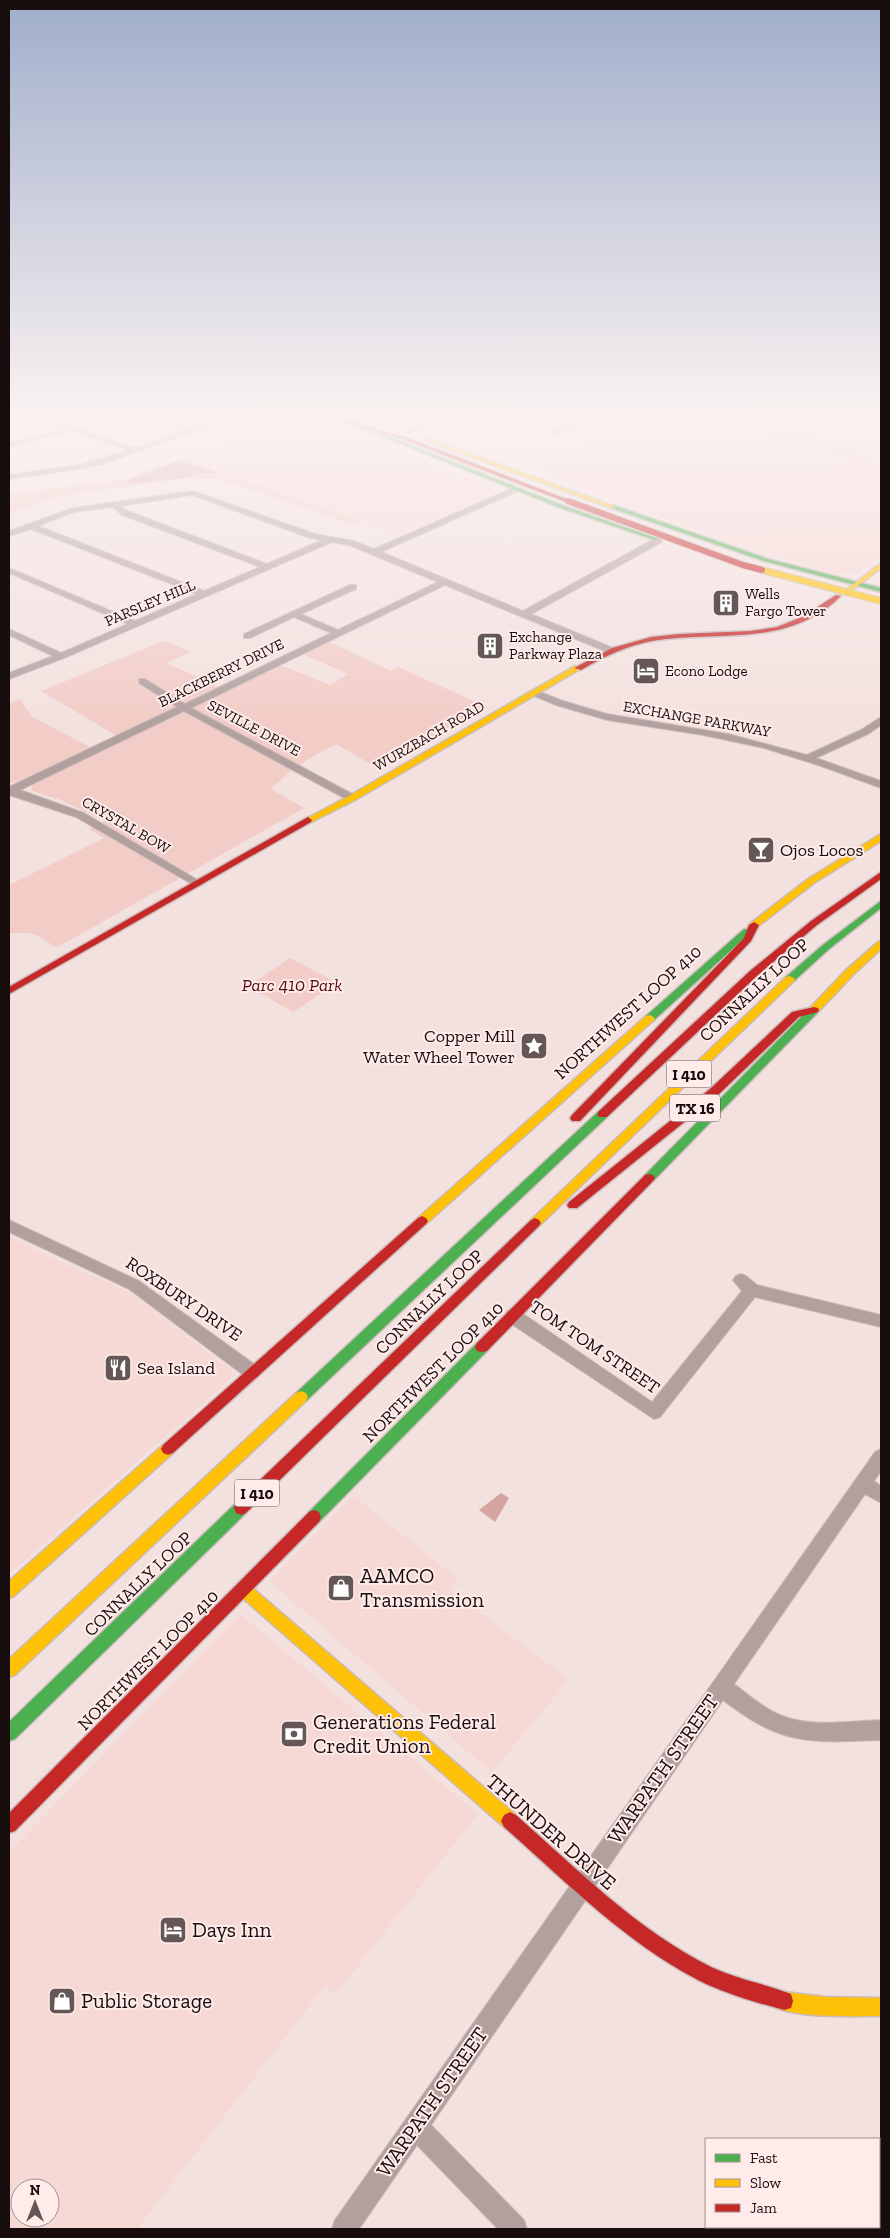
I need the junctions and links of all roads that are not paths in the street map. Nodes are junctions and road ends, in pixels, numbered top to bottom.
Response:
1 (51, 518) edge
2 (139, 518) edge
3 (267, 518) edge
4 (452, 518) edge
5 (596, 518) edge
6 (618, 518) edge
7 (626, 518) edge
8 (633, 518) edge
9 (640, 518) edge
10 (642, 518) edge
11 (31, 526) junction
12 (667, 526) junction
13 (630, 531) junction
14 (9, 534) edge
15 (330, 540) junction
16 (658, 540) junction
17 (374, 552) junction
18 (881, 565) edge
19 (267, 567) junction
20 (9, 570) edge
21 (444, 582) junction
22 (857, 585) junction
23 (353, 587) dead end
24 (881, 590) edge
25 (204, 594) junction
26 (838, 596) junction
27 (881, 596) edge
28 (881, 601) edge
29 (881, 607) edge
30 (294, 614) junction
31 (524, 614) junction
32 (136, 624) junction
33 (9, 632) edge
34 (336, 632) junction
35 (246, 636) dead end
36 (610, 650) junction
37 (61, 656) junction
38 (9, 676) edge
39 (142, 681) dead end
40 (535, 693) junction
41 (185, 708) junction
42 (881, 720) edge
43 (809, 758) junction
44 (881, 784) edge
45 (10, 791) edge
46 (352, 798) junction
47 (881, 837) edge
48 (881, 875) edge
49 (197, 884) junction
50 (881, 904) edge
51 (754, 925) junction
52 (881, 944) edge
53 (9, 991) edge
54 (814, 1010) junction
55 (550, 1162) junction
56 (9, 1226) edge
57 (505, 1253) junction
58 (514, 1316) junction
59 (881, 1320) edge
60 (252, 1372) junction
61 (881, 1458) edge
62 (863, 1484) junction
63 (881, 1495) edge
64 (243, 1589) junction
65 (9, 1591) edge
66 (9, 1669) edge
67 (721, 1686) junction
68 (881, 1730) edge
69 (9, 1733) edge
70 (9, 1825) edge
71 (583, 1884) junction
72 (881, 2007) edge
73 (415, 2126) junction
74 (344, 2229) edge
75 (515, 2229) edge

1 - 11 street
2 - 19 street
3 - 15 street
4 - 17 street
5 - 13 main road
6 - 13 main road
7 - 28 main road, bridge
8 - 27 main road
9 - 12 main road
10 - 12 main road
11 - 14 street
11 - 25 street
12 - 22 main road
13 - 16 main road
15 - 17 street
15 - 19 street, PARSLEY HILL
16 - 26 main road
16 - 31 street
17 - 21 street
18 - 22 main road, WURZBACH ROAD
19 - 25 street, PARSLEY HILL
20 - 32 street
21 - 31 street
21 - 34 street, BLACKBERRY DRIVE
22 - 24 main road
22 - 26 main road, WURZBACH ROAD
23 - 30 street
25 - 32 street, PARSLEY HILL
26 - 29 main road
26 - 36 main road, WURZBACH ROAD
30 - 34 street
30 - 35 street
31 - 36 street
32 - 37 street, PARSLEY HILL
33 - 37 street
34 - 41 street, BLACKBERRY DRIVE
36 - 40 main road, WURZBACH ROAD
37 - 38 street, PARSLEY HILL
39 - 41 street, SEVILLE DRIVE
40 - 43 street, EXCHANGE PARKWAY
40 - 46 main road, WURZBACH ROAD
41 - 45 street, BLACKBERRY DRIVE
41 - 46 street, SEVILLE DRIVE
42 - 43 street
43 - 44 street, EXCHANGE PARKWAY
45 - 49 street, CRYSTAL BOW
46 - 49 main road, WURZBACH ROAD
47 - 51 main road, NORTHWEST LOOP 410
48 - 55 main road, CONNALLY LOOP / I 410
49 - 53 main road, WURZBACH ROAD
50 - 57 main road, CONNALLY LOOP / I 410
51 - 55 main road
51 - 60 main road, NORTHWEST LOOP 410
52 - 54 main road, NORTHWEST LOOP 410 / TX 16
54 - 57 main road, TX 16
54 - 58 main road, NORTHWEST LOOP 410
55 - 66 main road, CONNALLY LOOP / I 410
56 - 60 street, ROXBURY DRIVE
57 - 69 main road, CONNALLY LOOP / I 410
58 - 59 street, TOM TOM STREET
58 - 64 main road, NORTHWEST LOOP 410
60 - 65 main road, NORTHWEST LOOP 410
61 - 62 street, WARPATH STREET
62 - 63 street
62 - 67 street, WARPATH STREET
64 - 70 main road, NORTHWEST LOOP 410
64 - 71 main road, THUNDER DRIVE
67 - 68 street
67 - 71 street, WARPATH STREET
71 - 72 main road, THUNDER DRIVE
71 - 73 street, WARPATH STREET
73 - 74 street, WARPATH STREET
73 - 75 street

